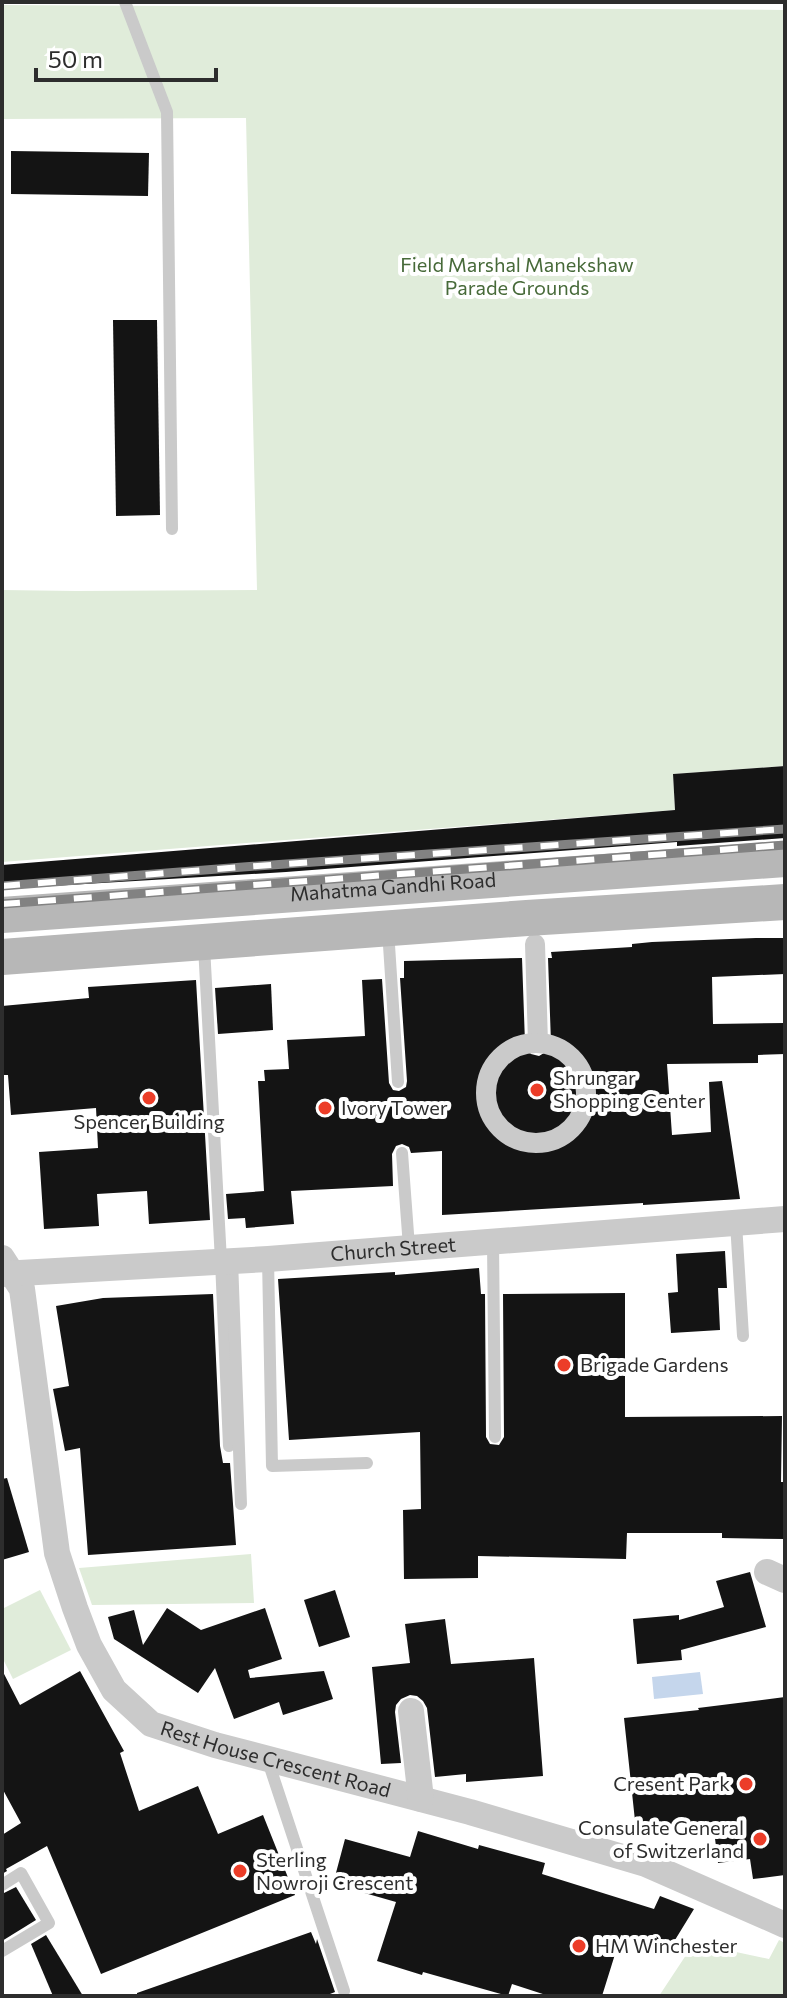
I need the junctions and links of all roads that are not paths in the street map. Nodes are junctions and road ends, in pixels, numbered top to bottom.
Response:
1 (125, 2) edge
2 (172, 529) dead end
3 (785, 859) edge
4 (785, 902) edge
5 (2, 915) edge
6 (388, 929) junction
7 (203, 943) junction
8 (535, 944) dead end
9 (2, 957) edge
10 (538, 1043) junction
11 (398, 1082) dead end
12 (402, 1153) dead end
13 (785, 1219) edge
14 (736, 1223) junction
15 (493, 1242) junction
16 (409, 1247) junction
17 (268, 1259) junction
18 (226, 1261) junction
19 (5, 1268) edge
20 (743, 1336) dead end
21 (495, 1437) dead end
22 (229, 1446) dead end
23 (367, 1463) dead end
24 (241, 1504) dead end
25 (411, 1711) dead end
26 (267, 1758) junction
27 (421, 1799) junction
28 (2, 1885) edge
29 (785, 1925) edge
30 (2, 1951) edge
31 (344, 1991) dead end

1 - 2 lane
3 - 5 main road, Mahatma Gandhi Road
4 - 6 main road, Mahatma Gandhi Road
6 - 7 main road, Mahatma Gandhi Road
6 - 11 lane
7 - 9 main road, Mahatma Gandhi Road
7 - 18 lane
8 - 10 street
10 - 10 street
12 - 16 lane
13 - 14 street, Church Street
14 - 15 street, Church Street
14 - 20 lane
15 - 16 street, Church Street
15 - 21 lane
16 - 17 street, Church Street
17 - 18 street, Church Street
17 - 23 lane
18 - 19 street, Church Street
18 - 22 lane
18 - 24 lane
19 - 26 street, Rest House Crescent Road
25 - 27 street
26 - 27 street, Rest House Crescent Road
26 - 31 lane
27 - 29 street, Rest House Crescent Road
28 - 30 lane

